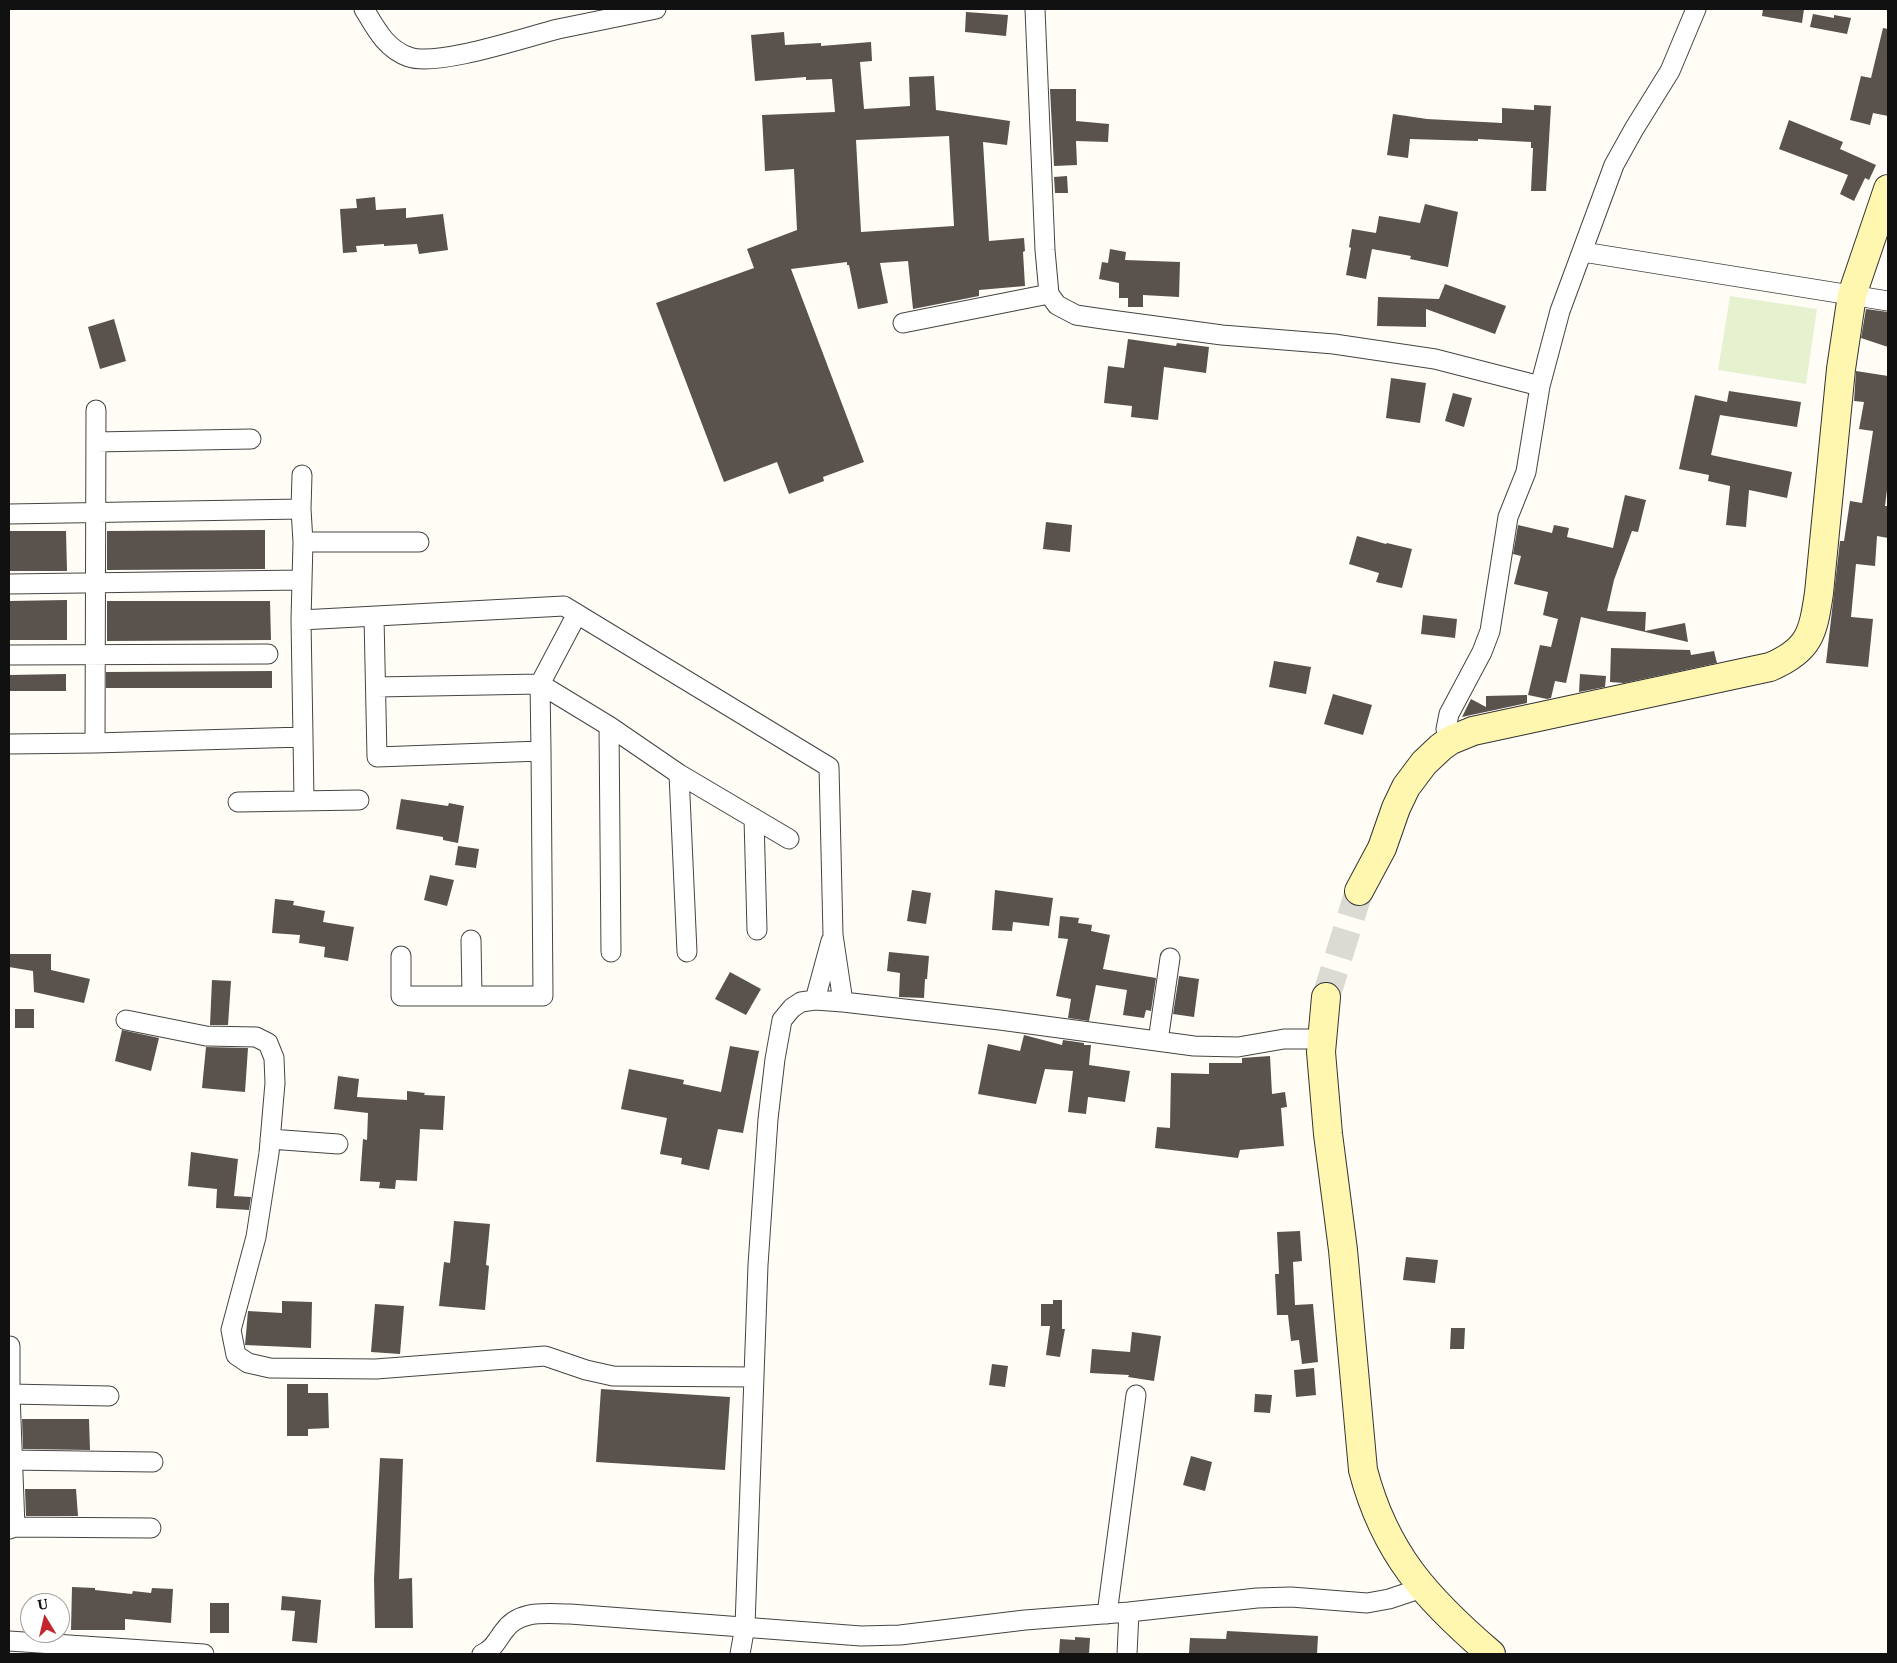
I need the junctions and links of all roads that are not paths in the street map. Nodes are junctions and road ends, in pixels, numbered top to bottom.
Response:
1 (364, 9) edge
2 (656, 9) edge
3 (1035, 9) edge
4 (1696, 9) edge
5 (1888, 189) edge
6 (1583, 252) junction
7 (1049, 294) junction
8 (1852, 295) junction
9 (1888, 301) edge
10 (903, 323) dead end
11 (1540, 386) junction
12 (96, 410) dead end
13 (251, 439) dead end
14 (96, 442) junction
15 (302, 475) dead end
16 (301, 509) junction
17 (95, 512) junction
18 (9, 514) edge
19 (303, 542) junction
20 (419, 542) dead end
21 (302, 580) junction
22 (95, 583) junction
23 (9, 584) edge
24 (577, 614) junction
25 (374, 617) junction
26 (301, 620) junction
27 (95, 654) junction
28 (268, 654) dead end
29 (9, 655) edge
30 (540, 684) junction
31 (376, 687) junction
32 (609, 726) junction
33 (303, 738) junction
34 (1451, 740) junction
35 (9, 744) edge
36 (95, 744) junction
37 (541, 752) junction
38 (679, 774) junction
39 (358, 800) dead end
40 (304, 801) junction
41 (238, 802) dead end
42 (754, 818) junction
43 (788, 839) dead end
44 (1359, 890) tunnel mouth
45 (758, 930) dead end
46 (833, 935) junction
47 (471, 940) dead end
48 (612, 952) dead end
49 (687, 952) dead end
50 (401, 956) dead end
51 (1170, 958) dead end
52 (472, 996) junction
53 (1326, 997) tunnel mouth
54 (815, 1000) junction
55 (843, 1002) junction
56 (126, 1020) dead end
57 (1322, 1039) junction
58 (1158, 1042) junction
59 (270, 1139) junction
60 (338, 1144) dead end
61 (10, 1346) dead end
62 (754, 1377) junction
63 (9, 1394) edge
64 (1136, 1395) dead end
65 (109, 1396) dead end
66 (11, 1460) edge
67 (152, 1462) dead end
68 (12, 1528) edge
69 (151, 1528) dead end
70 (1422, 1588) junction
71 (1129, 1612) junction
72 (1107, 1614) junction
73 (745, 1626) junction
74 (9, 1641) edge
75 (204, 1654) edge
76 (482, 1654) edge
77 (740, 1654) edge
78 (1127, 1654) edge
79 (1491, 1654) edge

1 - 2 street
3 - 7 street
4 - 6 street
5 - 8 street
6 - 8 street
6 - 11 street
7 - 10 street
7 - 11 street
8 - 9 street
8 - 34 street
11 - 34 street
12 - 14 street
13 - 14 street
14 - 17 street
15 - 16 street
16 - 17 street
16 - 19 street
17 - 18 street
17 - 22 street
19 - 20 street
19 - 21 street
21 - 22 street
21 - 26 street
22 - 23 street
22 - 27 street
24 - 25 street
24 - 30 street
24 - 46 street
25 - 26 street
25 - 31 street
26 - 33 street
27 - 28 street
27 - 29 street
27 - 36 street
30 - 31 street
30 - 32 street
30 - 37 street
31 - 37 street
32 - 38 street
32 - 48 street
33 - 36 street
33 - 40 street
34 - 44 street
35 - 36 street
37 - 52 street
38 - 42 street
38 - 49 street
39 - 40 street
40 - 41 street
42 - 43 street
42 - 45 street
46 - 54 street
46 - 55 street
47 - 52 street
50 - 52 street
51 - 58 street
53 - 57 street
54 - 55 street
54 - 62 street
55 - 58 street
56 - 59 street
57 - 58 street
57 - 70 street
59 - 60 street
59 - 62 street
61 - 63 street
62 - 73 street
63 - 65 street
63 - 66 street
64 - 72 street
66 - 67 street
66 - 68 street
68 - 69 street
70 - 71 street
70 - 79 street
71 - 72 street
71 - 78 street
72 - 73 street
73 - 76 street
73 - 77 street
74 - 75 street

